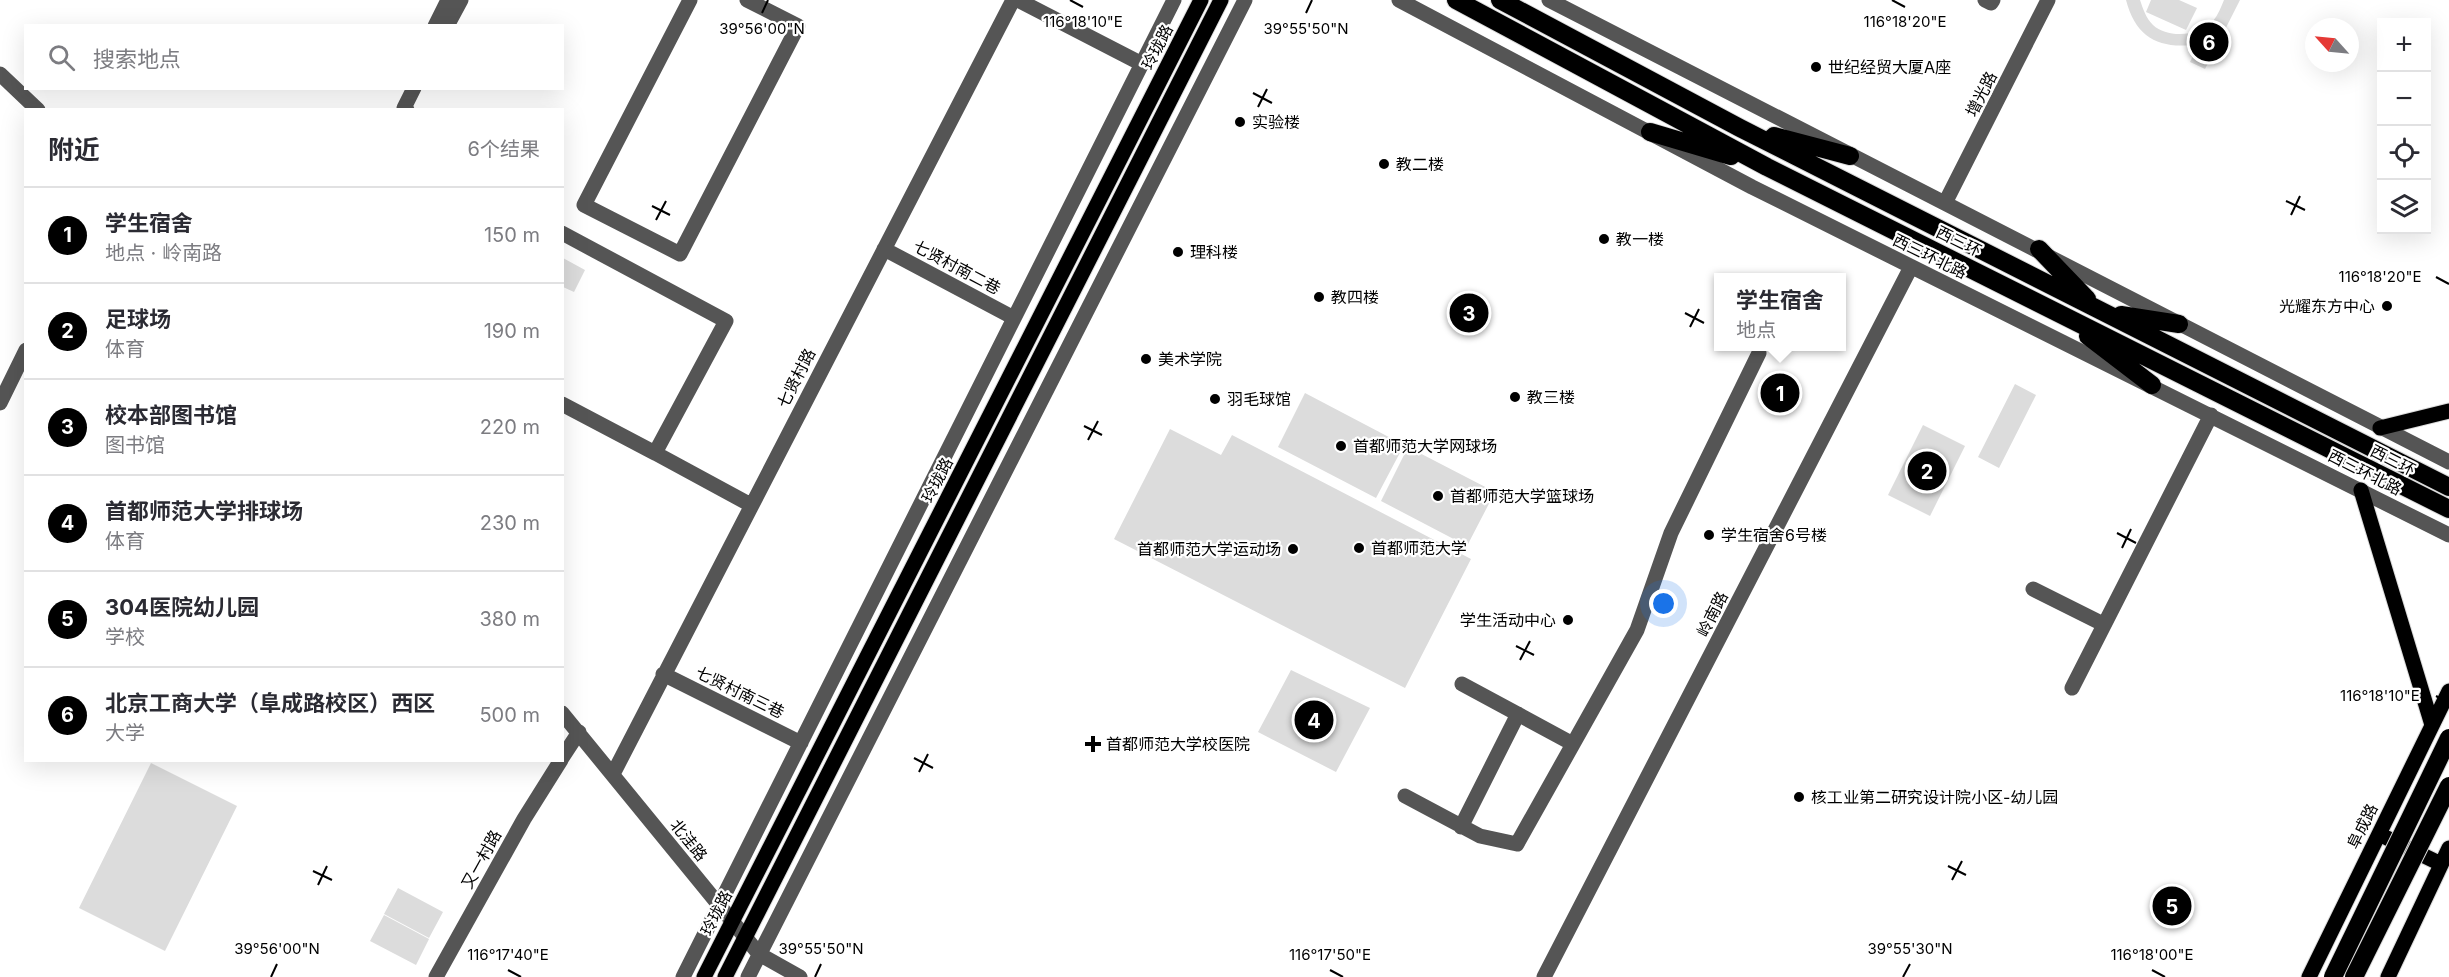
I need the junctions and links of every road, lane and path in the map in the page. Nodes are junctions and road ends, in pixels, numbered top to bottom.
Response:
1 (448, 0) edge
2 (461, 0) edge
3 (690, 0) edge
4 (747, 0) edge
5 (1016, 0) edge
6 (1173, 0) edge
7 (1201, 0) edge
8 (1221, 0) edge
9 (1245, 0) edge
10 (1399, 0) edge
11 (1500, 0) edge
12 (1549, 0) edge
13 (1985, 0) edge
14 (1993, 0) edge
15 (2048, 0) edge
16 (1464, 4) edge
17 (436, 24) edge
18 (448, 24) edge
19 (1142, 64) junction
20 (0, 74) edge
21 (402, 90) edge
22 (413, 90) edge
23 (36, 108) edge
24 (395, 108) edge
25 (404, 108) edge
26 (1740, 128) junction
27 (1650, 132) junction
28 (1850, 156) junction
29 (1767, 167) junction
30 (1946, 203) junction
31 (564, 235) edge
32 (884, 249) junction
33 (2039, 249) junction
34 (1911, 267) junction
35 (2050, 308) junction
36 (2100, 311) junction
37 (1014, 318) junction
38 (2179, 324) junction
39 (1759, 353) dead end
40 (24, 354) edge
41 (2152, 386) junction
42 (0, 403) edge
43 (564, 405) edge
44 (2449, 411) edge
45 (2211, 415) junction
46 (2380, 428) junction
47 (656, 453) junction
48 (2449, 462) edge
49 (2449, 487) edge
50 (2361, 490) junction
51 (751, 505) junction
52 (2449, 509) edge
53 (2449, 535) edge
54 (2033, 589) dead end
55 (2103, 624) junction
56 (663, 674) junction
57 (1462, 684) dead end
58 (2072, 688) dead end
59 (2449, 691) edge
60 (1518, 714) junction
61 (564, 715) edge
62 (2432, 725) junction
63 (579, 732) junction
64 (2449, 738) edge
65 (801, 742) junction
66 (1573, 744) junction
67 (564, 756) edge
68 (560, 762) edge
69 (613, 774) junction
70 (2449, 786) edge
71 (1405, 796) dead end
72 (1461, 826) junction
73 (2380, 834) junction
74 (2449, 848) edge
75 (2441, 864) junction
76 (719, 905) junction
77 (732, 921) junction
78 (745, 937) junction
79 (759, 954) junction
80 (2315, 975) edge
81 (436, 977) edge
82 (683, 977) edge
83 (704, 977) edge
84 (725, 977) edge
85 (748, 977) edge
86 (800, 977) edge
87 (1544, 977) edge
88 (2332, 977) edge
89 (2354, 977) edge
90 (2388, 977) edge

1 - 17 street
2 - 18 street
3 - 4 street
5 - 19 street
5 - 32 street, 七贤村路
6 - 19 street, 玲珑路
7 - 77 main road, 玲珑路
8 - 78 main road
9 - 79 street
10 - 27 street, 西三环北路
11 - 26 highway, 西三环
12 - 28 street
13 - 14 street
15 - 30 street, 增光路
16 - 29 highway, 西三环
19 - 37 street, 玲珑路
20 - 23 street
21 - 24 street
22 - 25 street
26 - 28 highway
26 - 36 highway, 西三环
27 - 29 highway
27 - 34 street, 西三环北路
28 - 30 street
29 - 35 highway, 西三环
30 - 33 street
31 - 47 street
32 - 37 street, 七贤村南二巷
32 - 51 street, 七贤村路
33 - 36 highway
33 - 38 street
34 - 41 street, 西三环北路
34 - 87 street, 岭南路
35 - 41 highway
35 - 52 highway, 西三环
36 - 38 highway
36 - 49 highway, 西三环
37 - 65 street, 玲珑路
38 - 46 street
39 - 66 street
40 - 42 street
41 - 45 street, 西三环北路
43 - 47 street
44 - 46 main road
45 - 50 street, 西三环北路
45 - 55 street
46 - 48 street
47 - 51 street
50 - 53 street, 西三环北路
50 - 62 main road
51 - 56 street, 七贤村路
54 - 55 street
55 - 58 street
56 - 65 street, 七贤村南三巷
56 - 69 street, 七贤村路
57 - 60 street
59 - 62 main road, 阜成路
60 - 66 street
60 - 72 street
61 - 63 street, 北洼路
62 - 73 main road, 阜成路
63 - 67 street, 又一村路
63 - 69 street, 北洼路
64 - 88 highway, bridge
65 - 76 street, 玲珑路
66 - 72 street
68 - 81 street, 又一村路
69 - 76 street, 北洼路
70 - 89 highway, bridge
71 - 72 street
73 - 75 main road
73 - 80 main road, 阜成路
74 - 75 main road
75 - 90 main road
76 - 77 street, 北洼路
76 - 82 street, 玲珑路
77 - 78 street, 北洼路
77 - 83 main road, 玲珑路
78 - 79 street, 北洼路
78 - 84 main road
79 - 85 street
79 - 86 street, 北洼路

